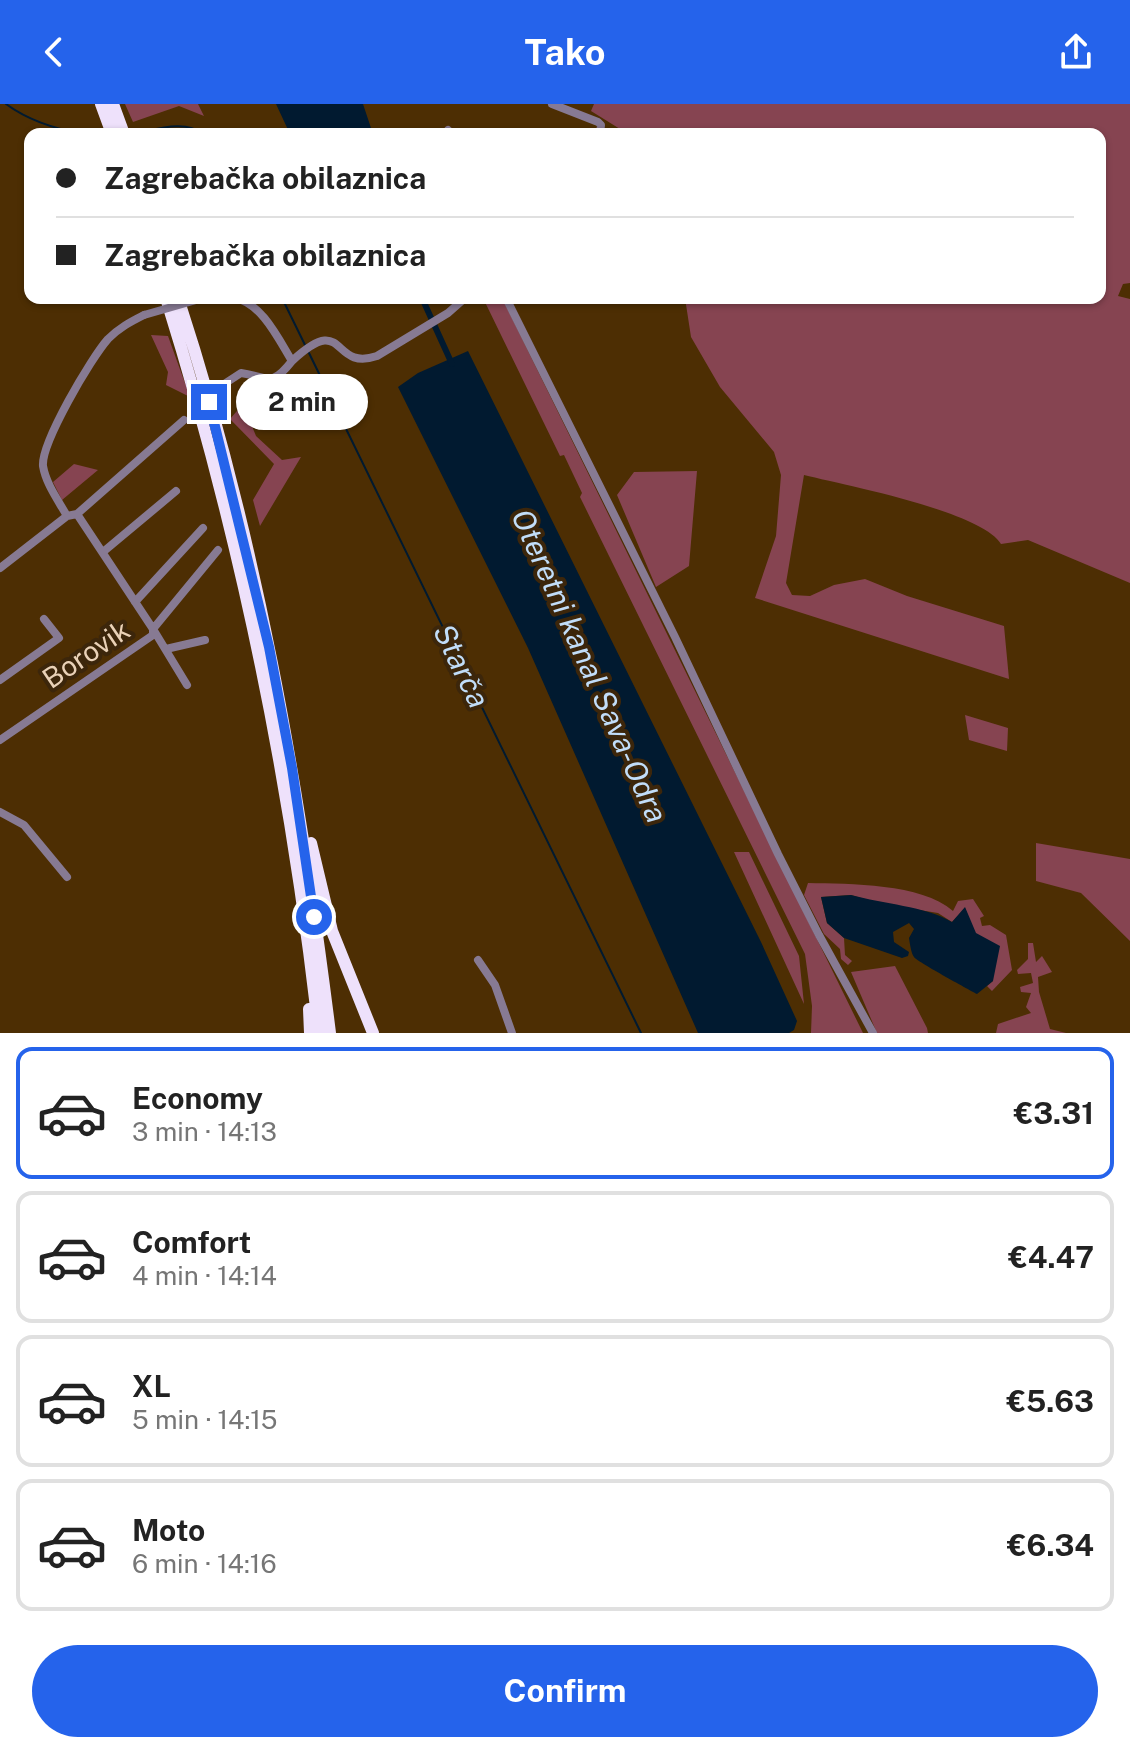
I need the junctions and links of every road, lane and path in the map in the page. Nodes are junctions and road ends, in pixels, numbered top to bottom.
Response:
1 (101, 104) edge
2 (113, 104) edge
3 (552, 104) edge
4 (113, 125) edge
5 (601, 128) edge
6 (168, 304) edge
7 (180, 304) edge
8 (182, 304) edge
9 (246, 304) edge
10 (456, 304) edge
11 (509, 304) edge
12 (292, 361) junction
13 (218, 388) dead end
14 (184, 420) dead end
15 (176, 491) dead end
16 (72, 515) junction
17 (203, 528) dead end
18 (218, 550) dead end
19 (103, 552) junction
20 (0, 568) edge
21 (135, 602) junction
22 (44, 619) dead end
23 (153, 629) junction
24 (205, 640) dead end
25 (166, 649) junction
26 (0, 680) edge
27 (187, 685) dead end
28 (0, 740) edge
29 (292, 768) junction
30 (0, 812) edge
31 (298, 871) junction
32 (67, 877) dead end
33 (478, 960) dead end
34 (310, 1033) edge
35 (319, 1033) edge
36 (330, 1033) edge
37 (373, 1033) edge
38 (512, 1033) edge
39 (873, 1033) edge

1 - 4 highway
2 - 4 highway
3 - 5 street
6 - 31 highway
7 - 29 highway
8 - 16 street, bridge
9 - 12 street
10 - 12 street
11 - 39 street
12 - 13 street
14 - 16 street
15 - 19 street
16 - 19 street
16 - 20 street
17 - 21 street
18 - 23 street, Borovik
19 - 21 street
21 - 23 street
22 - 26 street
23 - 25 street
23 - 28 street, Borovik
24 - 25 street
25 - 27 street
29 - 36 highway
29 - 37 highway
30 - 32 street
31 - 34 highway
31 - 35 highway
33 - 38 street

